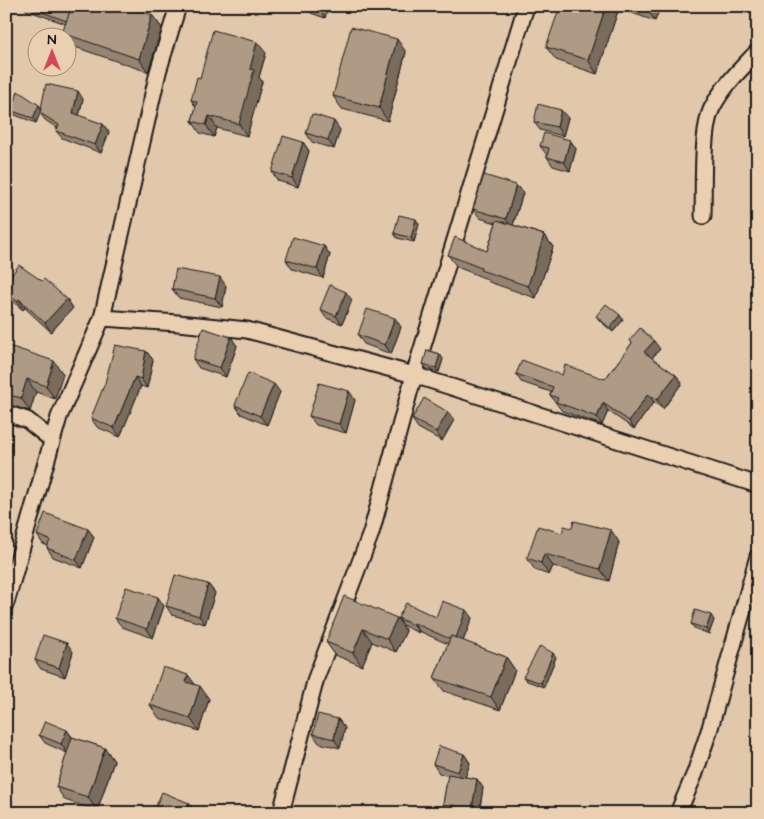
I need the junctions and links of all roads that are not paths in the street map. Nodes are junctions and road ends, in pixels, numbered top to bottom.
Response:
1 (178, 6) edge
2 (526, 6) edge
3 (758, 51) edge
4 (703, 216) dead end
5 (102, 318) junction
6 (414, 375) junction
7 (6, 413) edge
8 (52, 440) junction
9 (758, 485) edge
10 (758, 556) edge
11 (6, 603) edge
12 (281, 813) edge
13 (678, 813) edge

1 - 5 street
2 - 6 street
3 - 4 street
5 - 6 street
5 - 8 street
6 - 9 street
6 - 12 street
7 - 8 street
8 - 11 street
10 - 13 street

